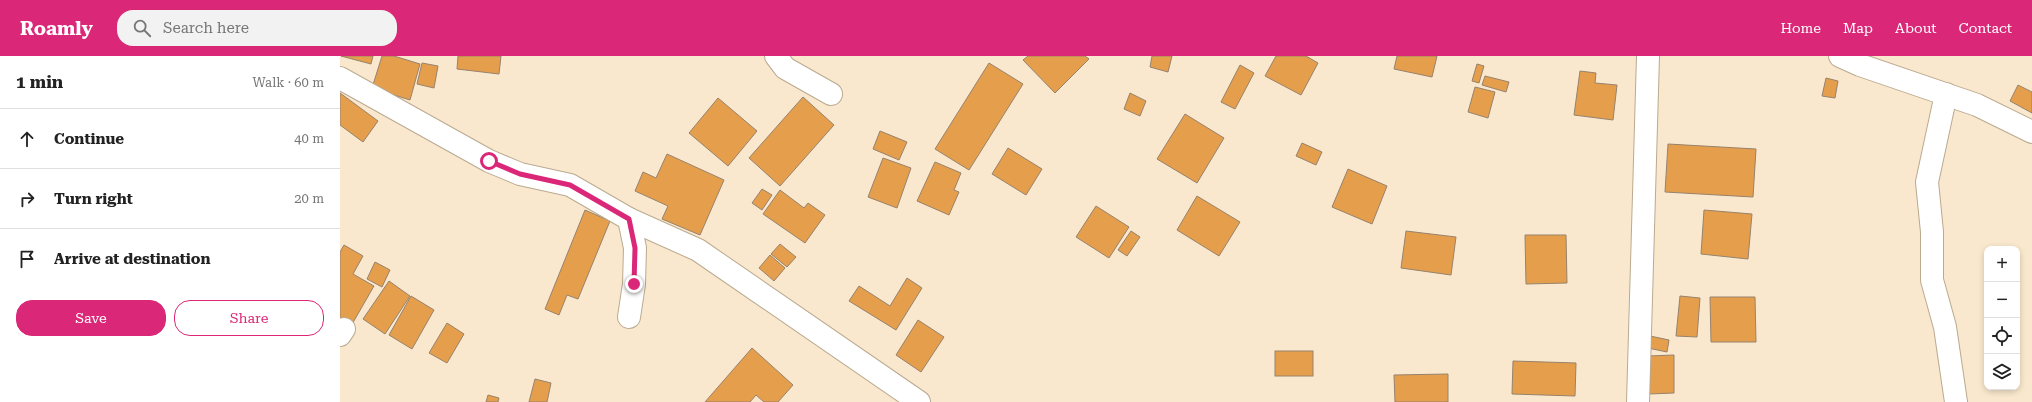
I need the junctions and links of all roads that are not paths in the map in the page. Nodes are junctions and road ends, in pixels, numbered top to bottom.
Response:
1 (776, 56) edge
2 (1648, 56) edge
3 (1840, 56) edge
4 (340, 78) edge
5 (831, 94) dead end
6 (1946, 94) junction
7 (2032, 132) edge
8 (629, 219) junction
9 (629, 316) dead end
10 (919, 402) edge
11 (1638, 402) edge
12 (1956, 402) edge

1 - 5 street
2 - 11 street
3 - 6 street
4 - 8 street
6 - 7 street
6 - 12 street
8 - 9 street
8 - 10 street

